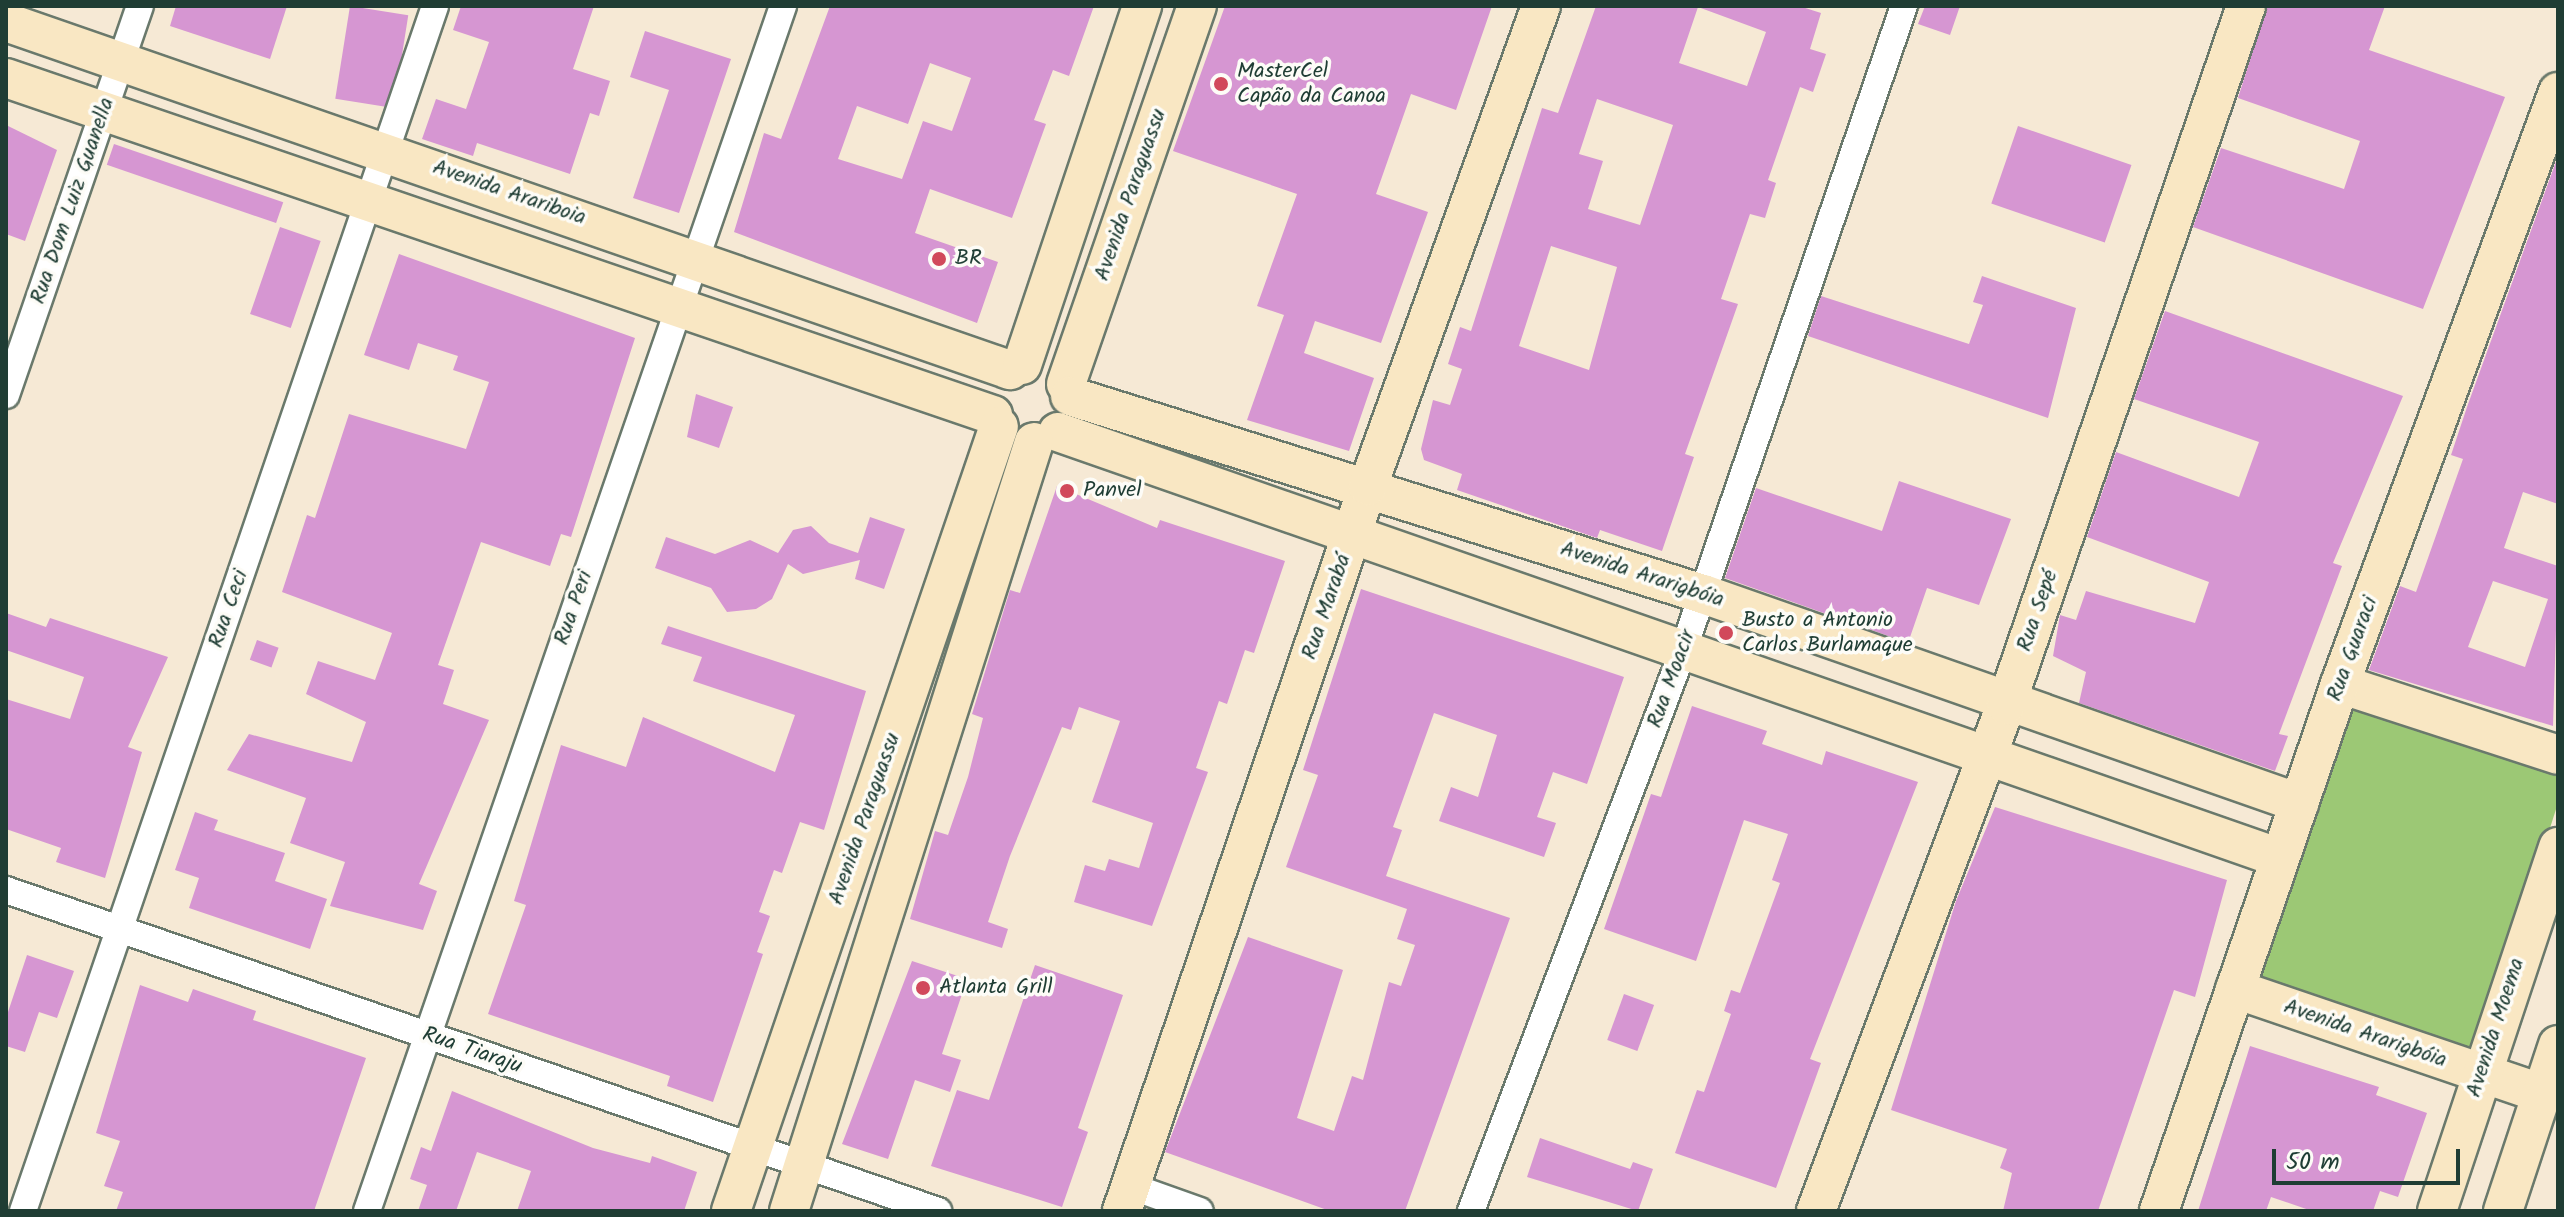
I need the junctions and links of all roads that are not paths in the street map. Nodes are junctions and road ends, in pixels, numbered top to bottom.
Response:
1 (140, 6) edge
2 (435, 6) edge
3 (783, 6) edge
4 (1142, 6) edge
5 (1197, 6) edge
6 (1541, 6) edge
7 (1904, 6) edge
8 (2246, 6) edge
9 (6, 22) edge
10 (121, 61) junction
11 (6, 78) edge
12 (195, 86) junction
13 (2558, 92) edge
14 (104, 112) junction
15 (179, 138) junction
16 (385, 151) junction
17 (508, 193) junction
18 (366, 202) junction
19 (491, 244) junction
20 (697, 257) junction
21 (679, 309) junction
22 (1016, 367) junction
23 (1068, 390) junction
24 (6, 395) edge
25 (996, 421) junction
26 (1046, 437) junction
27 (1368, 486) junction
28 (1350, 539) junction
29 (1703, 594) junction
30 (1683, 651) junction
31 (2340, 684) junction
32 (2006, 705) junction
33 (2558, 755) edge
34 (1984, 758) junction
35 (2299, 803) junction
36 (2558, 847) edge
37 (2280, 858) junction
38 (6, 890) edge
39 (121, 931) junction
40 (2235, 989) junction
41 (425, 1035) junction
42 (2558, 1045) edge
43 (2481, 1073) junction
44 (2550, 1094) edge
45 (753, 1148) junction
46 (805, 1165) junction
47 (1126, 1199) edge
48 (23, 1211) edge
49 (367, 1211) edge
50 (731, 1211) edge
51 (789, 1211) edge
52 (938, 1211) edge
53 (1200, 1211) edge
54 (1471, 1211) edge
55 (1816, 1211) edge
56 (2159, 1211) edge
57 (2437, 1211) edge
58 (2503, 1211) edge
59 (2521, 1211) edge

1 - 10 street, Rua Dom Luiz Guanella
2 - 16 street, Rua Ceci
3 - 20 street, Rua Peri
4 - 22 street
5 - 23 street, Avenida Paraguassu
6 - 27 street, Rua Marabá
7 - 29 street, Rua Moacir
8 - 32 street, Rua Sepé
9 - 10 street, Avenida Arariboia
10 - 12 street, Avenida Arariboia
10 - 14 street, Rua Dom Luiz Guanella
11 - 14 street
12 - 15 street
12 - 16 street, Avenida Arariboia
13 - 31 street, Rua Guaraci
14 - 15 street
14 - 24 street, Rua Dom Luiz Guanella
15 - 18 street
16 - 17 street, Avenida Arariboia
16 - 18 street, Rua Ceci
17 - 19 street
17 - 20 street, Avenida Arariboia
18 - 19 street
18 - 39 street, Rua Ceci
19 - 21 street
20 - 21 street, Rua Peri
20 - 22 street, Avenida Arariboia
21 - 25 street
21 - 41 street, Rua Peri
22 - 23 street
22 - 25 street
23 - 26 street
23 - 27 street, Avenida Ararigbóia
25 - 26 street
25 - 45 street, Avenida Paraguassu
26 - 28 street
26 - 46 street, Avenida Paraguassu
27 - 28 street, Rua Marabá
27 - 29 street, Avenida Ararigbóia
28 - 30 street
28 - 47 street, Rua Marabá
29 - 30 street, Rua Moacir
29 - 32 street, Avenida Ararigbóia
30 - 34 street
30 - 54 street, Rua Moacir
31 - 33 street
31 - 35 street, Rua Guaraci
32 - 34 street, Rua Sepé
32 - 35 street, Avenida Ararigbóia
34 - 37 street
34 - 55 street, Rua Sepé
35 - 37 street, Rua Guaraci
36 - 43 street, Avenida Moema
37 - 40 street, Rua Guaraci
38 - 39 street, Rua Tiaraju
39 - 41 street, Rua Tiaraju
39 - 48 street, Rua Ceci
40 - 43 street, Avenida Ararigbóia
40 - 56 street, Rua Guaraci
41 - 45 street, Rua Tiaraju
41 - 49 street, Rua Peri
42 - 44 street
43 - 44 street, Avenida Ararigbóia
43 - 57 street, Avenida Moema
44 - 58 street
44 - 59 street
45 - 46 street, Rua Tiaraju
45 - 50 street, Avenida Paraguassu
46 - 51 street, Avenida Paraguassu
46 - 52 street, Rua Tiaraju
47 - 53 street

